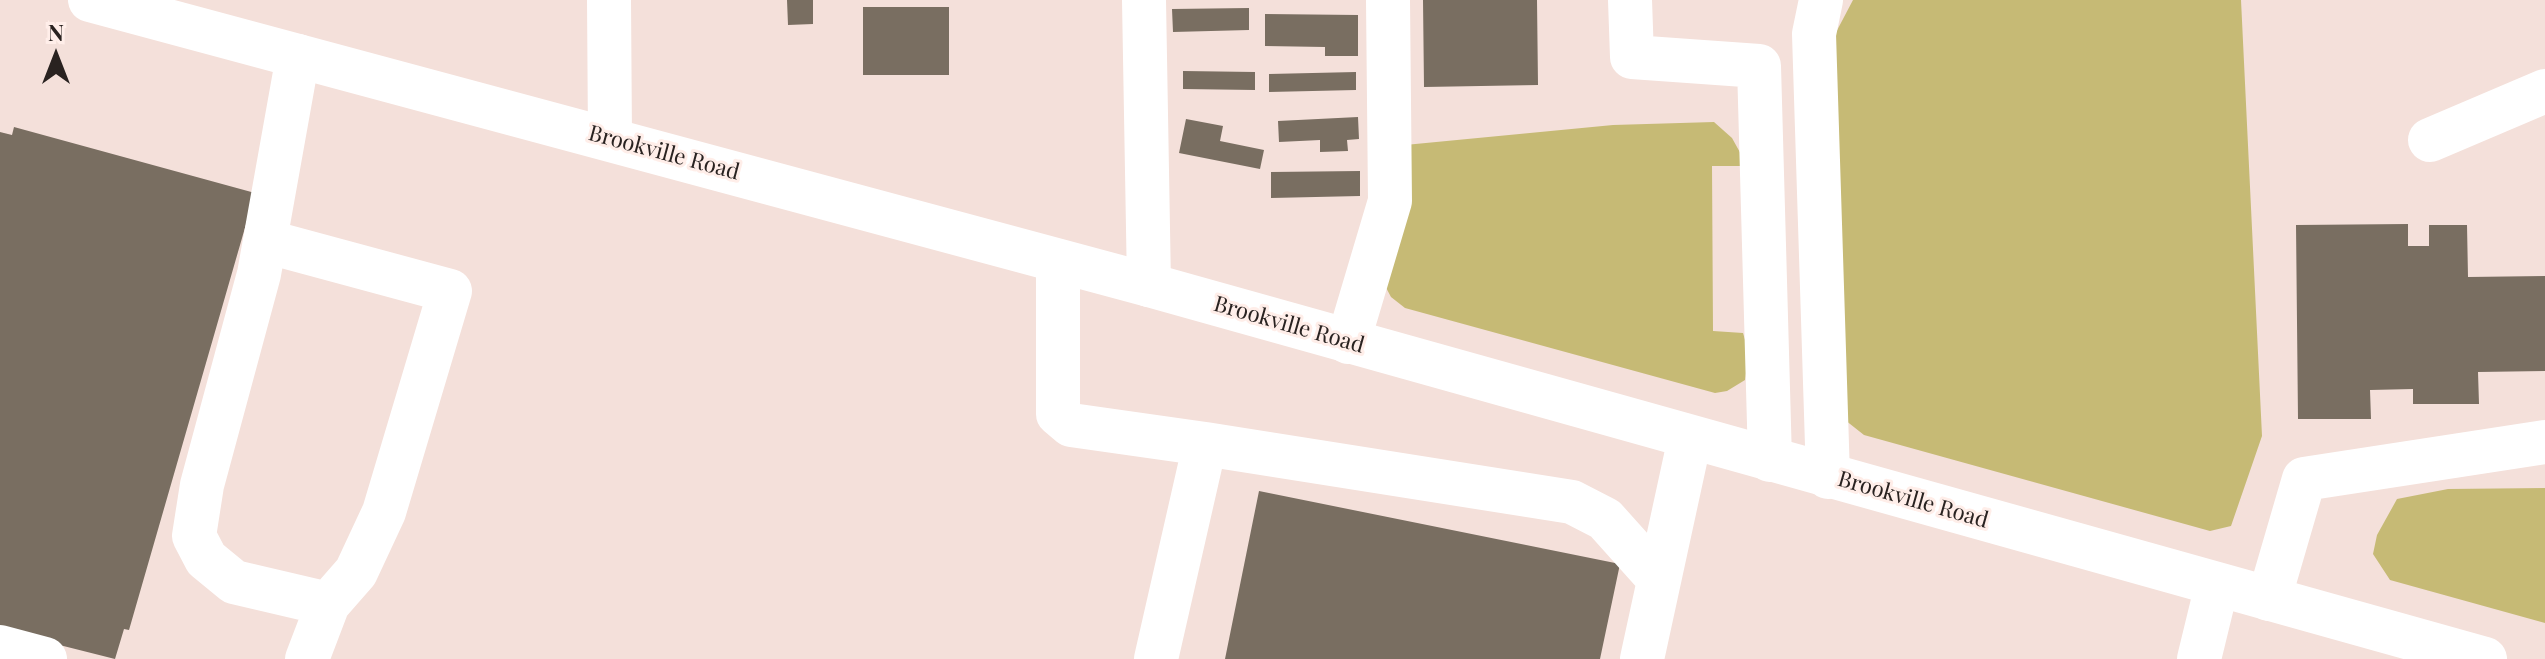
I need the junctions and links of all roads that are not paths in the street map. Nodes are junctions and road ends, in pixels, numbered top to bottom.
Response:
1 (90, 0) edge
2 (609, 0) edge
3 (1144, 0) edge
4 (1388, 0) edge
5 (1630, 0) edge
6 (1821, 0) edge
7 (298, 56) junction
8 (2545, 91) edge
9 (610, 138) junction
10 (2430, 140) dead end
11 (265, 241) junction
12 (1058, 261) junction
13 (1149, 285) junction
14 (1348, 342) junction
15 (1690, 438) junction
16 (2545, 442) edge
17 (1205, 444) junction
18 (1770, 460) junction
19 (1828, 477) junction
20 (1657, 577) junction
21 (2217, 585) junction
22 (2269, 599) junction
23 (328, 604) junction
24 (0, 647) edge
25 (45, 659) edge
26 (307, 659) edge
27 (1156, 659) edge
28 (1642, 659) edge
29 (2199, 659) edge
30 (2485, 659) edge

1 - 7 main road, Brookville Road
2 - 9 main road
3 - 13 main road
4 - 14 main road
5 - 18 main road
6 - 19 main road
7 - 9 main road, Brookville Road
7 - 11 main road
8 - 10 main road
9 - 12 main road, Brookville Road
11 - 23 main road
11 - 23 main road
12 - 13 main road, Brookville Road
12 - 17 main road
13 - 14 main road, Brookville Road
14 - 15 main road, Brookville Road
15 - 18 main road, Brookville Road
15 - 20 main road
16 - 22 main road
17 - 20 main road
17 - 27 main road
18 - 19 main road, Brookville Road
19 - 21 main road, Brookville Road
20 - 28 main road
21 - 22 main road, Brookville Road
21 - 29 main road
22 - 30 main road, Brookville Road
23 - 26 main road
24 - 25 main road

